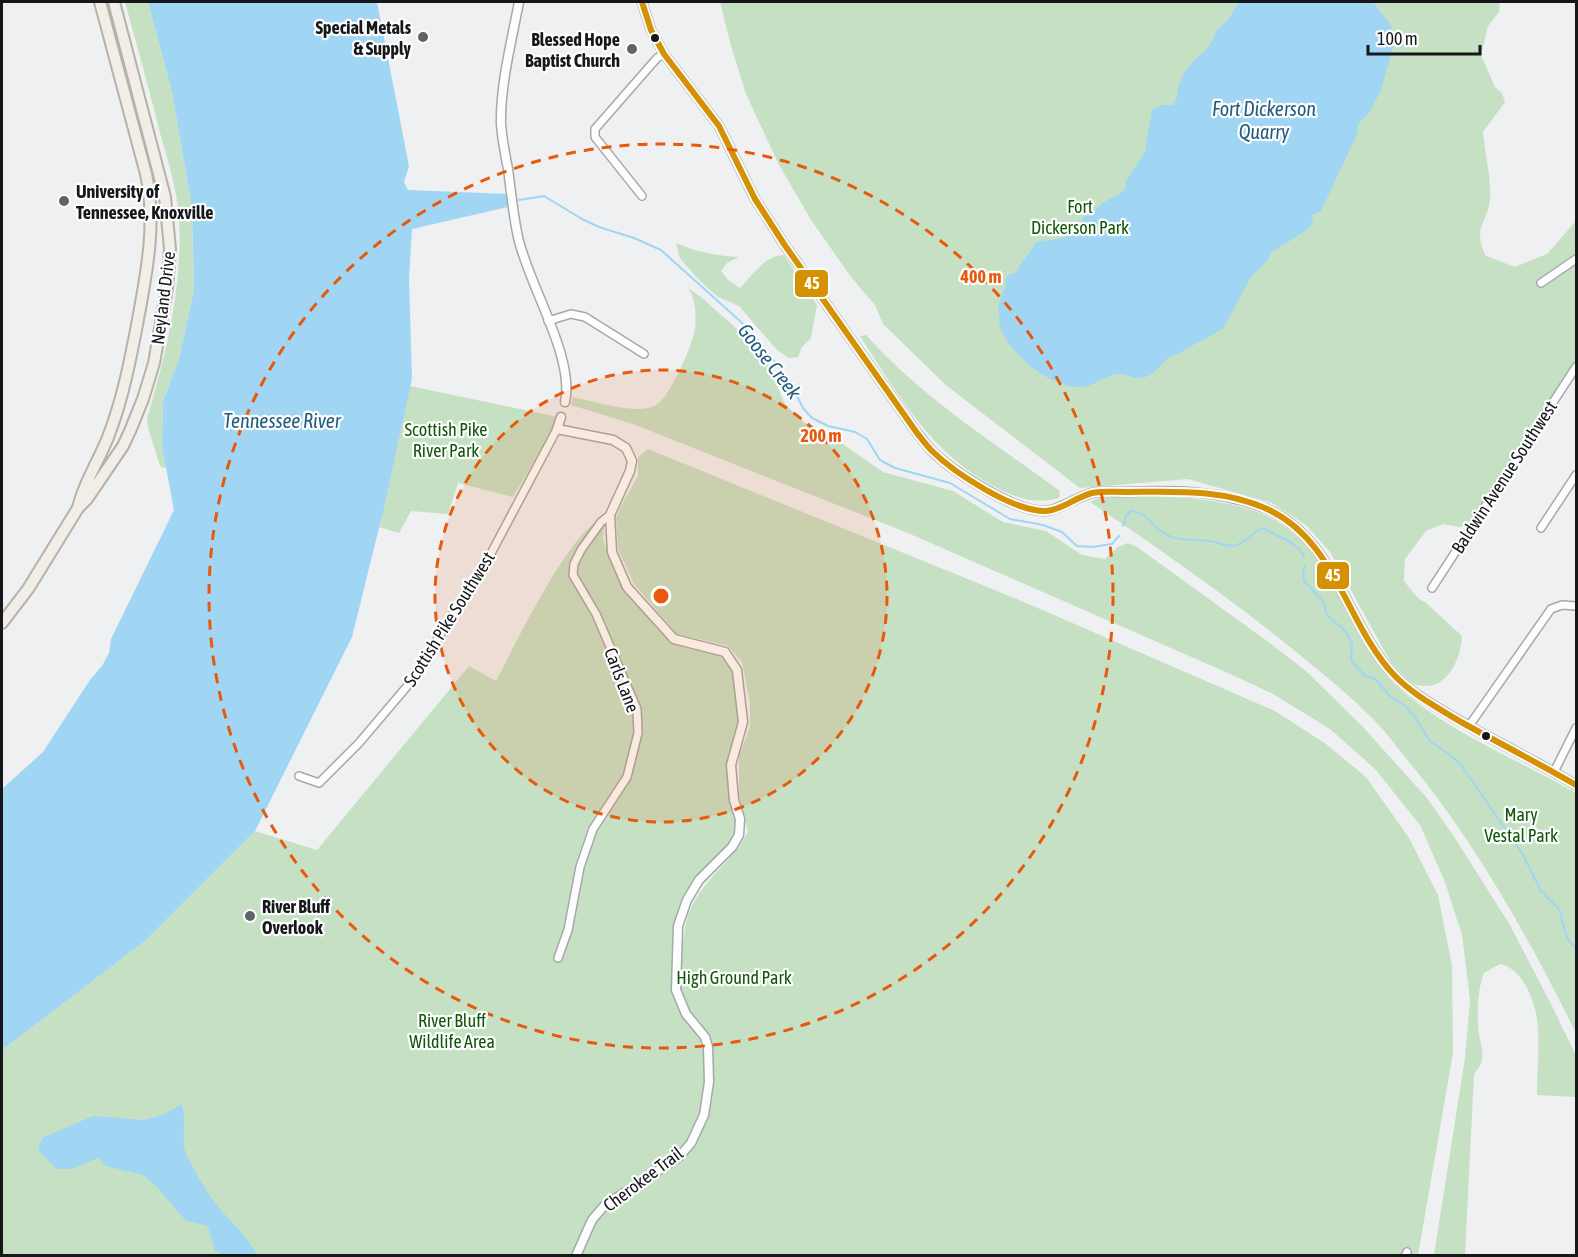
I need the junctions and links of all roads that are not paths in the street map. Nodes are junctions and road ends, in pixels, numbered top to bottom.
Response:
1 (100, 2) edge
2 (114, 2) edge
3 (519, 2) edge
4 (642, 2) edge
5 (664, 54) junction
6 (642, 196) dead end
7 (1576, 259) edge
8 (1541, 283) dead end
9 (548, 321) junction
10 (644, 354) dead end
11 (1576, 367) edge
12 (565, 402) dead end
13 (561, 417) dead end
14 (557, 429) junction
15 (1576, 475) edge
16 (78, 508) junction
17 (610, 515) junction
18 (1541, 528) dead end
19 (1432, 588) dead end
20 (1576, 606) edge
21 (2, 623) edge
22 (1469, 726) junction
23 (1576, 728) edge
24 (1554, 772) junction
25 (299, 776) dead end
26 (1576, 785) edge
27 (558, 958) dead end
28 (576, 1256) edge

1 - 16 main road, Neyland Drive
2 - 16 main road, Neyland Drive
3 - 9 street
4 - 5 street
5 - 6 street
5 - 22 street
7 - 8 street
9 - 10 street
9 - 12 street
11 - 19 street, Baldwin Avenue Southwest
13 - 14 street, Scottish Pike Southwest
14 - 17 street, Cherokee Trail
14 - 25 street, Scottish Pike Southwest
15 - 18 street
16 - 21 main road, Neyland Drive
17 - 27 street, Carls Lane
17 - 28 street, Cherokee Trail
20 - 22 street
22 - 24 street
23 - 24 street
24 - 26 street

